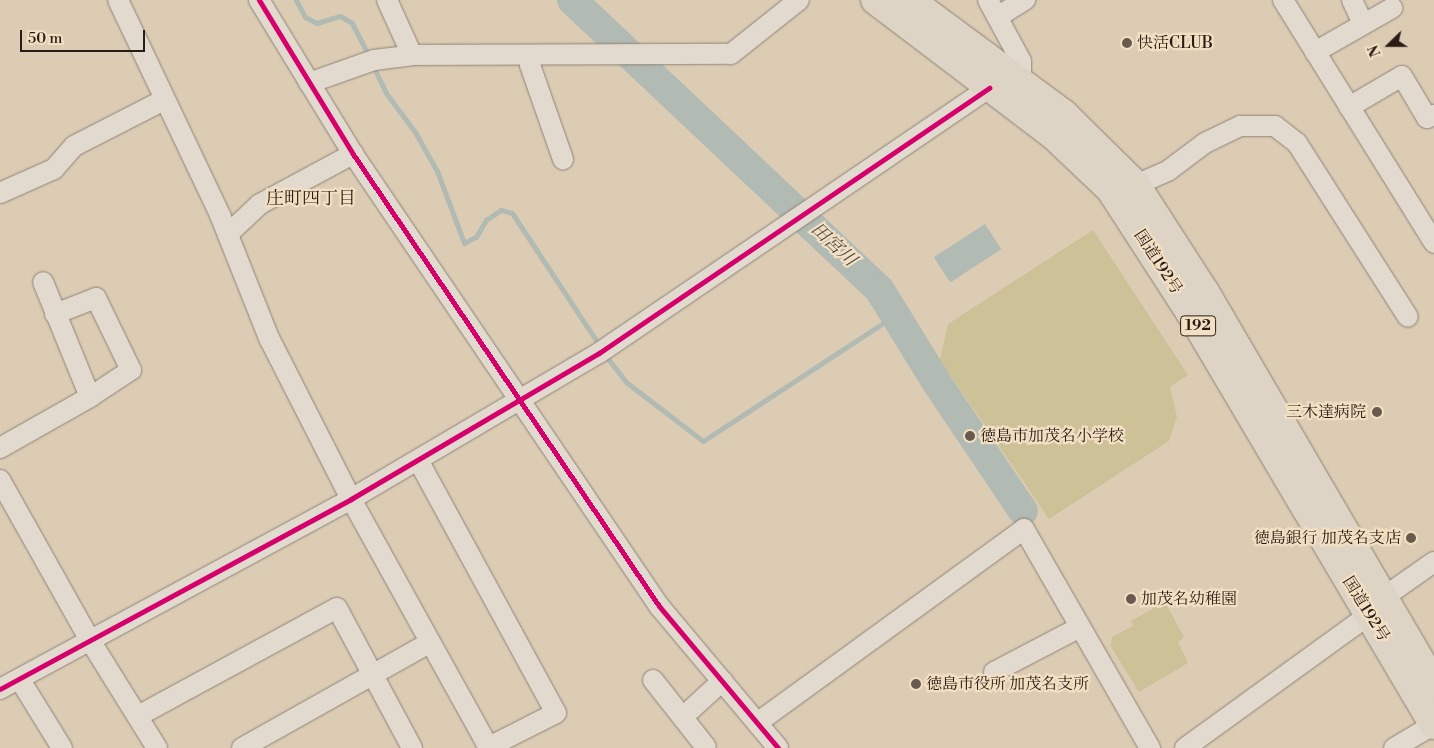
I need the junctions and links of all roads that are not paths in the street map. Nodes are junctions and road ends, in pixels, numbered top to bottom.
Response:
1 (118, 0) edge
2 (259, 0) edge
3 (387, 0) edge
4 (798, 0) edge
5 (875, 0) edge
6 (910, 0) edge
7 (1025, 0) edge
8 (1283, 0) edge
9 (1352, 0) edge
10 (993, 8) edge
11 (1392, 8) dead end
12 (1363, 24) junction
13 (1315, 52) junction
14 (412, 55) junction
15 (533, 55) junction
16 (1021, 82) junction
17 (309, 83) junction
18 (989, 88) junction
19 (164, 100) junction
20 (1349, 106) junction
21 (1434, 115) edge
22 (354, 154) junction
23 (564, 159) dead end
24 (1136, 185) junction
25 (0, 193) edge
26 (228, 234) junction
27 (1434, 243) edge
28 (43, 282) dead end
29 (55, 314) junction
30 (1408, 317) dead end
31 (90, 397) junction
32 (519, 401) junction
33 (0, 448) edge
34 (418, 460) junction
35 (2, 488) edge
36 (351, 499) junction
37 (1434, 562) edge
38 (1376, 606) junction
39 (1080, 627) junction
40 (91, 642) junction
41 (429, 643) junction
42 (994, 672) dead end
43 (373, 675) junction
44 (20, 680) junction
45 (653, 680) dead end
46 (722, 681) junction
47 (1434, 684) edge
48 (0, 689) edge
49 (138, 716) junction
50 (684, 716) junction
51 (757, 723) junction
52 (1434, 725) edge
53 (489, 747) edge
54 (62, 748) edge
55 (157, 748) edge
56 (242, 748) edge
57 (412, 748) edge
58 (706, 748) edge
59 (778, 748) edge
60 (1150, 748) edge
61 (1184, 748) edge
62 (1394, 748) edge

1 - 19 street
2 - 17 street
3 - 14 street
4 - 15 street
5 - 18 highway, 国道192号 / 192
6 - 16 highway, 国道192号 / 192
7 - 10 street
8 - 13 street
9 - 12 street
10 - 16 street
11 - 12 street
12 - 13 street
13 - 20 street
14 - 15 street
14 - 17 street
15 - 23 street
16 - 24 highway, 国道192号 / 192
17 - 22 street
18 - 32 street
18 - 38 highway, 国道192号 / 192
19 - 25 street
19 - 26 street
20 - 21 street
20 - 27 street
22 - 26 street
22 - 32 street
24 - 30 street
24 - 38 highway, 国道192号 / 192
26 - 36 street
28 - 29 street
29 - 31 street
29 - 31 street
31 - 33 street
32 - 34 street
32 - 46 street
34 - 36 street
34 - 53 street
35 - 40 street
36 - 40 street
36 - 41 street
37 - 38 street
38 - 47 highway, 国道192号 / 192
38 - 52 highway, 国道192号 / 192
38 - 61 street
39 - 42 street
39 - 51 street
39 - 60 street
40 - 44 street
40 - 49 street
41 - 43 street
41 - 53 street
43 - 49 street
43 - 56 street
43 - 57 street
44 - 48 street
44 - 54 street
45 - 50 street
46 - 50 street
46 - 51 street
49 - 55 street
50 - 58 street
51 - 59 street
52 - 62 street

